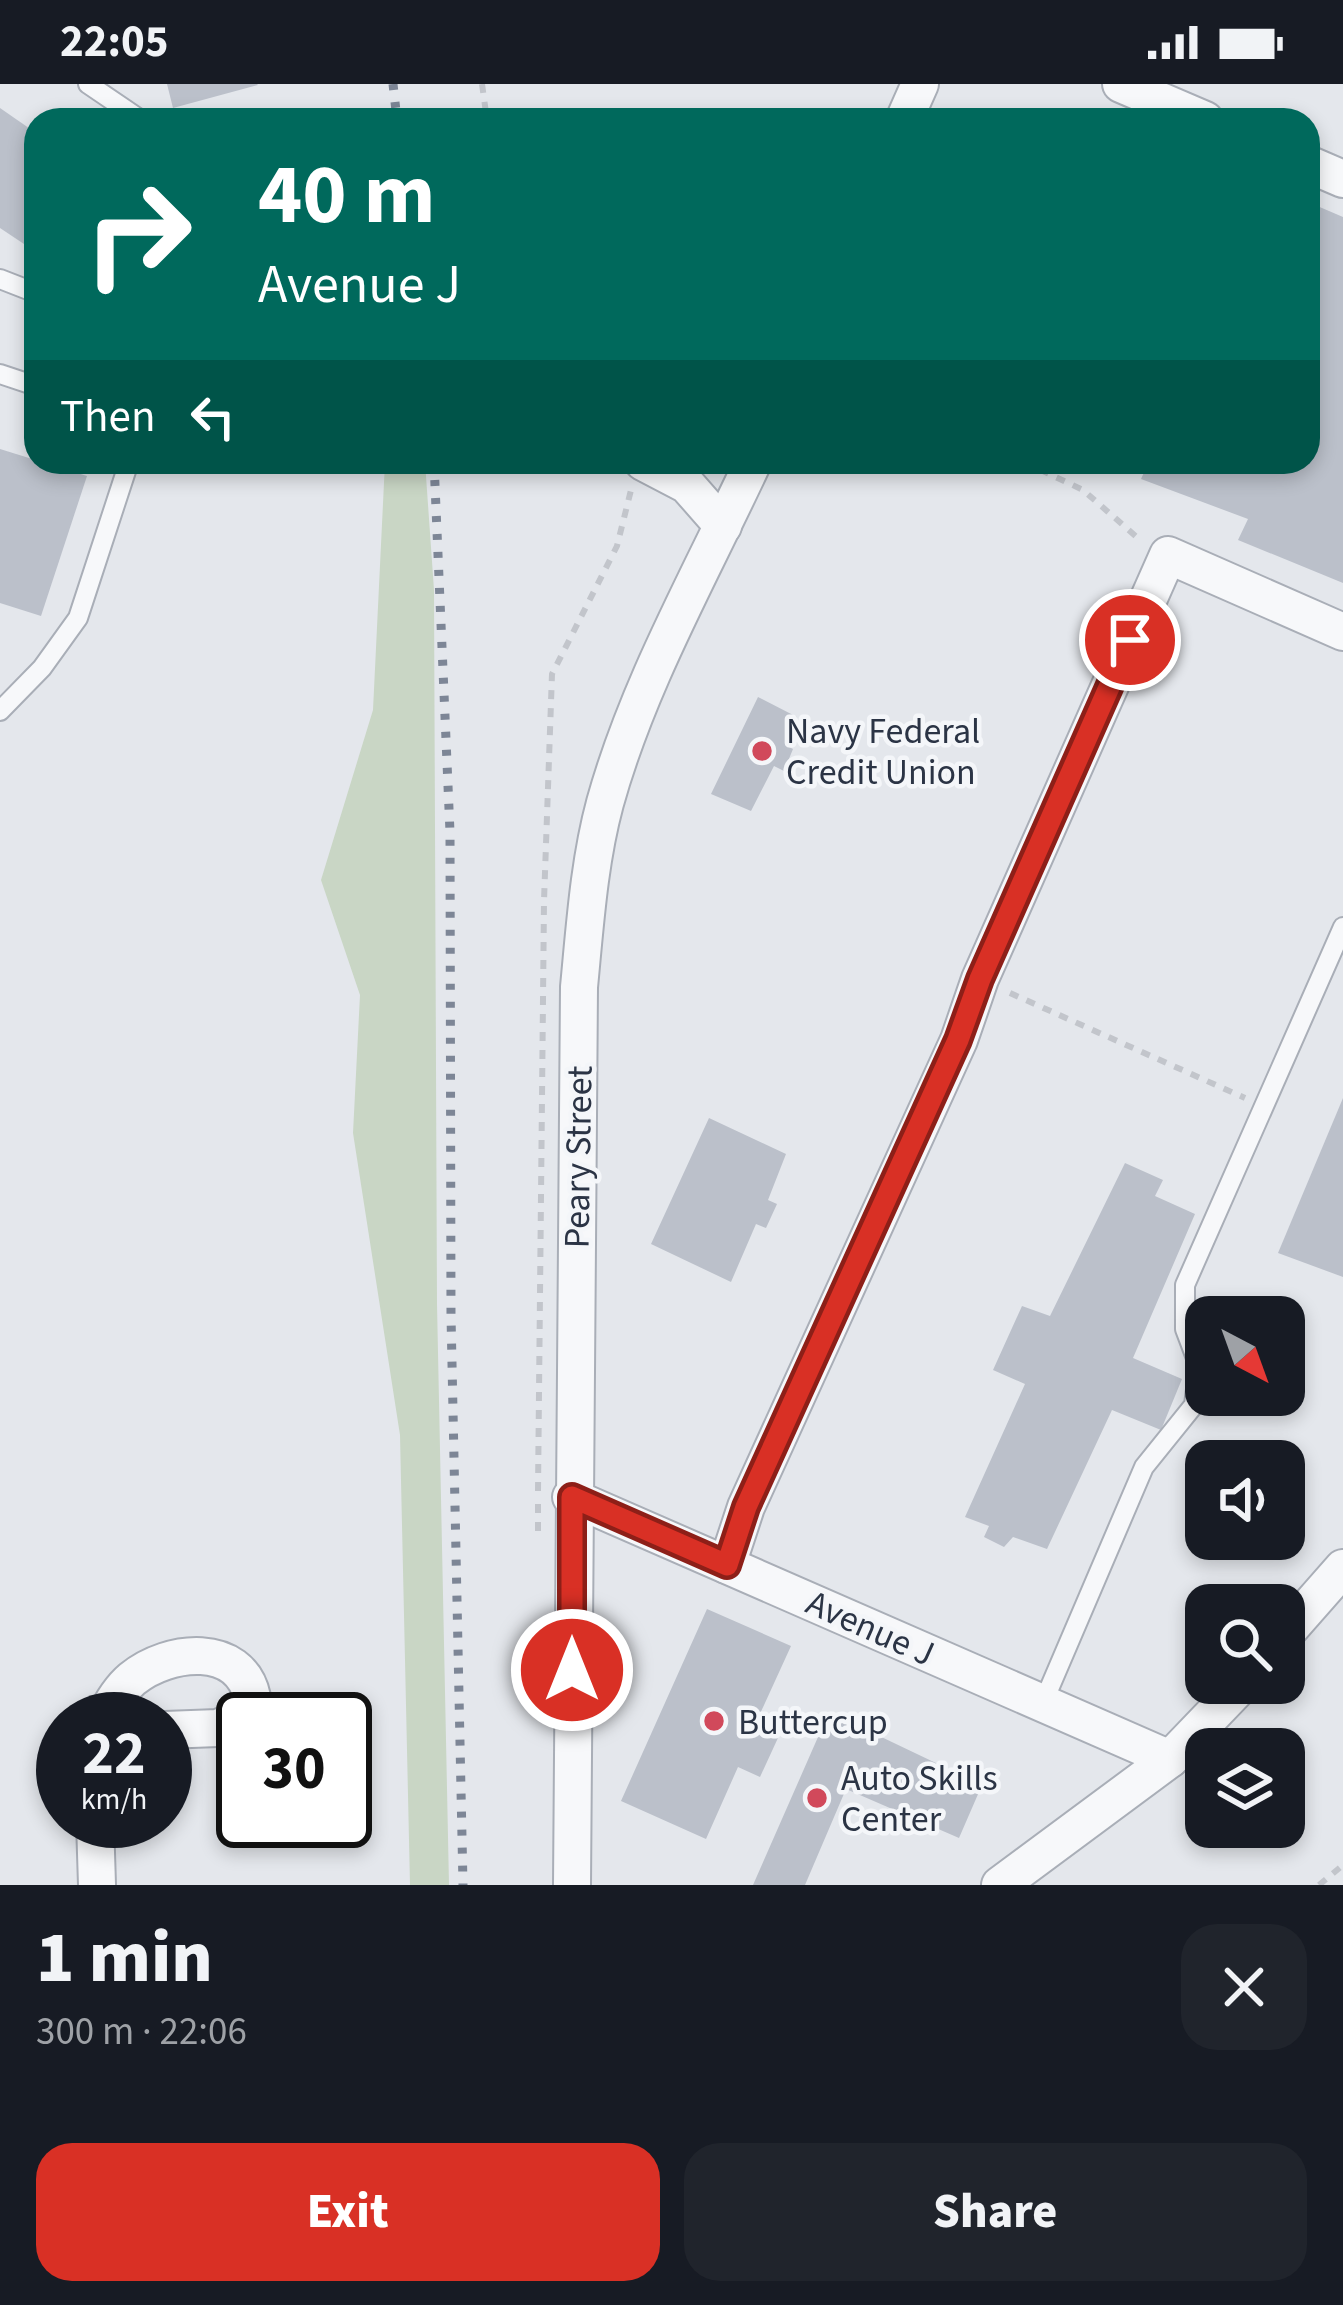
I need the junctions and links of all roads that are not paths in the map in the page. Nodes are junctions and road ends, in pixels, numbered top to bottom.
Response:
1 (88, 84) edge
2 (1121, 84) edge
3 (123, 108) edge
4 (1177, 108) edge
5 (125, 474) edge
6 (666, 474) edge
7 (747, 474) edge
8 (723, 526) junction
9 (1343, 632) edge
10 (0, 711) edge
11 (1343, 928) edge
12 (572, 1497) junction
13 (727, 1565) junction
14 (1343, 1568) edge
15 (1305, 1611) edge
16 (122, 1692) edge
17 (1043, 1703) junction
18 (1223, 1704) edge
19 (192, 1729) edge
20 (1170, 1759) junction
21 (95, 1848) edge
22 (97, 1885) edge
23 (572, 1885) edge
24 (1000, 1885) edge

1 - 3 lane
2 - 4 street
5 - 10 lane
6 - 8 street
7 - 8 street, Peary Street
8 - 12 street, Peary Street
9 - 13 street
11 - 17 lane
12 - 13 street, Avenue J
12 - 23 street, Peary Street
13 - 17 street, Avenue J
14 - 15 street
16 - 19 street
17 - 20 street, Avenue J
18 - 20 street
20 - 24 street
21 - 22 street

